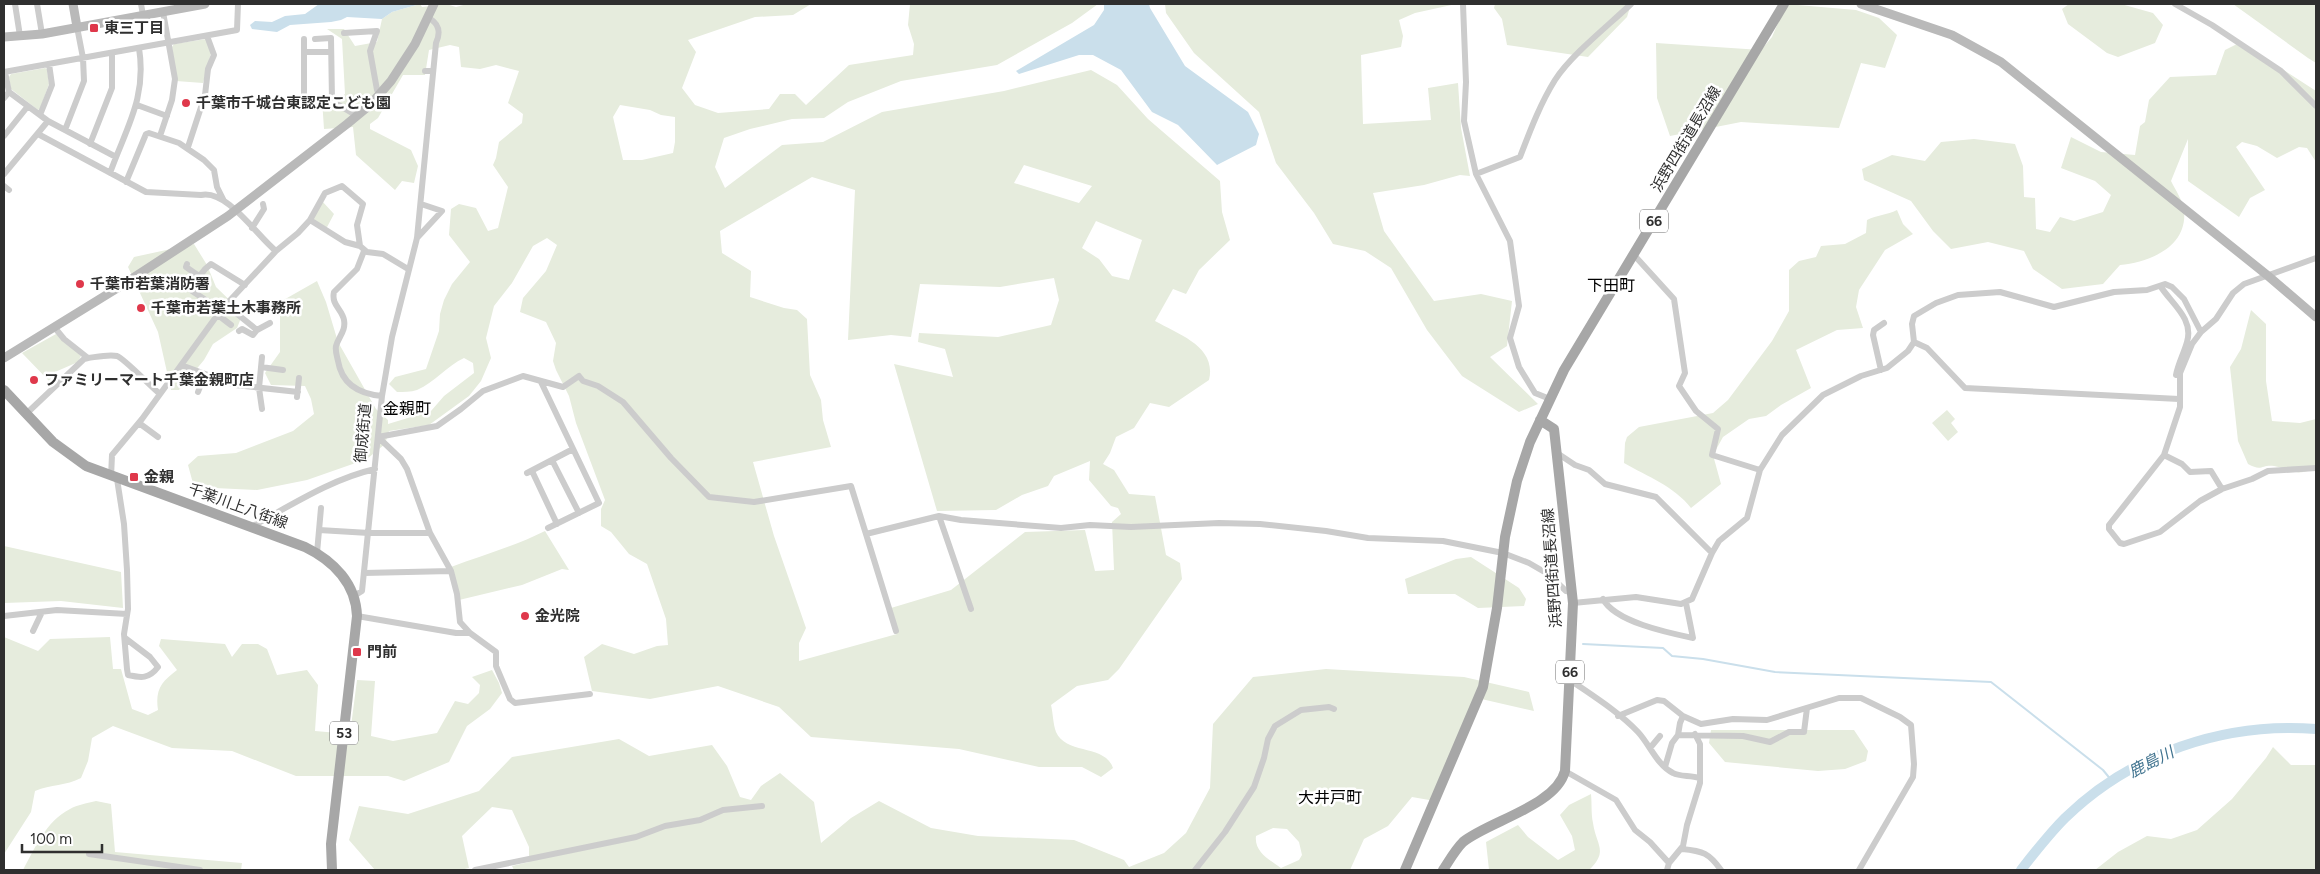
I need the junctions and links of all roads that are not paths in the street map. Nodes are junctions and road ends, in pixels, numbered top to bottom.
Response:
1 (15, 4) edge
2 (37, 4) edge
3 (73, 4) edge
4 (141, 4) edge
5 (206, 4) edge
6 (238, 4) edge
7 (434, 4) edge
8 (1463, 4) edge
9 (1631, 4) edge
10 (1784, 4) edge
11 (1861, 4) edge
12 (2175, 4) edge
13 (163, 12) junction
14 (143, 15) junction
15 (429, 18) junction
16 (77, 27) junction
17 (344, 33) dead end
18 (42, 34) junction
19 (20, 36) junction
20 (207, 36) junction
21 (4, 37) edge
22 (304, 39) dead end
23 (315, 39) dead end
24 (169, 42) junction
25 (140, 48) junction
26 (304, 52) junction
27 (331, 52) junction
28 (112, 53) junction
29 (83, 58) junction
30 (48, 64) junction
31 (425, 71) dead end
32 (433, 71) junction
33 (5, 72) edge
34 (9, 92) junction
35 (381, 93) junction
36 (4, 98) edge
37 (332, 101) junction
38 (137, 105) junction
39 (28, 106) junction
40 (2316, 106) edge
41 (40, 115) junction
42 (167, 116) junction
43 (357, 116) junction
44 (48, 121) junction
45 (65, 130) junction
46 (38, 134) junction
47 (4, 136) edge
48 (160, 136) junction
49 (90, 144) junction
50 (188, 147) junction
51 (116, 157) junction
52 (110, 173) junction
53 (4, 174) edge
54 (1476, 174) junction
55 (126, 182) junction
56 (224, 201) junction
57 (263, 204) dead end
58 (421, 204) junction
59 (235, 210) junction
60 (310, 220) junction
61 (252, 228) junction
62 (417, 238) junction
63 (362, 249) junction
64 (276, 251) junction
65 (1634, 255) junction
66 (2316, 258) edge
67 (187, 264) dead end
68 (408, 270) junction
69 (2267, 275) junction
70 (199, 276) junction
71 (245, 285) junction
72 (2161, 287) junction
73 (222, 310) junction
74 (2316, 317) edge
75 (1884, 323) dead end
76 (270, 324) dead end
77 (232, 325) dead end
78 (55, 328) junction
79 (257, 330) junction
80 (239, 331) dead end
81 (2201, 332) junction
82 (1914, 342) junction
83 (262, 357) dead end
84 (4, 358) edge
85 (88, 358) junction
86 (181, 365) junction
87 (261, 367) junction
88 (283, 370) dead end
89 (1881, 370) junction
90 (222, 371) dead end
91 (205, 374) junction
92 (299, 378) dead end
93 (220, 379) junction
94 (541, 382) junction
95 (2180, 387) junction
96 (259, 388) junction
97 (4, 390) edge
98 (198, 392) dead end
99 (160, 394) junction
100 (382, 396) junction
101 (2179, 399) junction
102 (1550, 400) junction
103 (262, 409) dead end
104 (26, 414) junction
105 (1540, 420) junction
106 (139, 422) junction
107 (158, 437) dead end
108 (378, 437) junction
109 (573, 449) junction
110 (1557, 453) junction
111 (2164, 455) junction
112 (552, 460) junction
113 (2316, 468) edge
114 (375, 469) junction
115 (1760, 470) junction
116 (114, 478) junction
117 (2222, 490) junction
118 (321, 508) dead end
119 (579, 513) junction
120 (939, 516) junction
121 (558, 524) junction
122 (251, 527) junction
123 (548, 528) dead end
124 (319, 530) junction
125 (369, 533) junction
126 (430, 533) junction
127 (866, 534) junction
128 (1712, 552) junction
129 (317, 553) junction
130 (1503, 553) junction
131 (451, 570) junction
132 (364, 572) junction
133 (1571, 592) junction
134 (354, 596) junction
135 (1603, 600) junction
136 (1573, 603) junction
137 (1686, 603) junction
138 (970, 609) dead end
139 (42, 612) junction
140 (127, 614) junction
141 (16, 615) junction
142 (4, 616) edge
143 (357, 616) junction
144 (12, 622) dead end
145 (33, 631) dead end
146 (896, 631) dead end
147 (456, 633) junction
148 (470, 633) junction
149 (125, 638) junction
150 (484, 644) junction
151 (1570, 680) junction
152 (590, 694) dead end
153 (1807, 708) junction
154 (1334, 709) dead end
155 (1618, 716) junction
156 (1684, 716) junction
157 (1696, 734) junction
158 (1678, 735) junction
159 (1660, 736) dead end
160 (1650, 748) junction
161 (1665, 767) junction
162 (1565, 771) junction
163 (1700, 778) junction
164 (762, 806) dead end
165 (1682, 849) junction
166 (89, 854) dead end
167 (1668, 867) edge
168 (200, 870) edge
169 (332, 870) edge
170 (475, 870) edge
171 (1195, 870) edge
172 (1405, 870) edge
173 (1444, 870) edge
174 (1722, 870) edge
175 (1859, 870) edge

1 - 19 street
2 - 18 street
3 - 16 street
4 - 14 street
5 - 13 street
6 - 20 street
7 - 15 street
8 - 54 street
9 - 54 street
10 - 65 main road, 浜野四街道長沼線 / 66
11 - 69 street
12 - 40 street
13 - 14 street
13 - 24 street
14 - 16 street
15 - 32 street, 御成街道
15 - 35 street
16 - 18 street
16 - 29 street
17 - 35 street
18 - 19 street
19 - 21 street
20 - 24 street
20 - 50 street
22 - 26 street
23 - 27 street
24 - 25 street
24 - 42 street
25 - 28 street
25 - 38 street
26 - 27 street
26 - 37 street
27 - 37 street
28 - 29 street
28 - 49 street
29 - 30 street
29 - 45 street
30 - 33 street
30 - 41 street
31 - 32 street
32 - 58 street, 御成街道
33 - 34 street
34 - 36 street
34 - 39 street
35 - 43 street
37 - 43 street
38 - 42 street
38 - 51 street
39 - 41 street
39 - 47 street
41 - 44 street
42 - 48 street
43 - 59 street
44 - 45 street
44 - 46 street
45 - 49 street
46 - 52 street
46 - 53 street
48 - 50 street
48 - 55 street
49 - 51 street
50 - 56 street
51 - 52 street
52 - 55 street
54 - 102 street
55 - 56 street
56 - 59 street
57 - 61 street
58 - 62 street, 御成街道
58 - 62 street
59 - 61 street
59 - 78 street
60 - 63 street
60 - 63 street
60 - 64 street
61 - 64 street
62 - 68 street, 御成街道
63 - 68 street
63 - 100 street
64 - 71 street
65 - 102 main road, 浜野四街道長沼線 / 66
65 - 115 street
66 - 69 street
67 - 70 street
68 - 100 street, 御成街道
69 - 74 street
69 - 81 street
70 - 71 street
70 - 73 street
71 - 73 street
72 - 81 street
72 - 82 street
72 - 95 street
73 - 77 street
73 - 79 street
73 - 86 street
75 - 89 street
76 - 79 street
78 - 84 street
78 - 85 street
79 - 80 street
81 - 95 street
82 - 89 street
82 - 101 street
83 - 87 street
85 - 99 street
85 - 104 street
86 - 91 street
86 - 99 street
87 - 88 street
87 - 96 street
89 - 115 street
90 - 93 street
91 - 93 street
91 - 98 street
92 - 96 street
93 - 96 street
94 - 108 street
94 - 109 street
94 - 127 street
95 - 101 street
96 - 103 street
97 - 104 main road, 千葉川上八街線 / 53
99 - 106 street
100 - 108 street, 御成街道
101 - 111 street
102 - 105 main road, 浜野四街道長沼線 / 66
104 - 116 main road, 千葉川上八街線 / 53
105 - 110 main road, 浜野四街道長沼線 / 66
105 - 130 main road, 浜野四街道長沼線 / 66
106 - 107 street
106 - 116 street
108 - 114 street, 御成街道
108 - 126 street
109 - 112 street
109 - 119 street
110 - 128 street
110 - 133 main road, 浜野四街道長沼線 / 66
111 - 117 street
111 - 117 street
112 - 119 street
112 - 121 street
113 - 117 street
114 - 122 street
114 - 125 street, 御成街道
115 - 128 street
116 - 122 main road, 千葉川上八街線 / 53
116 - 140 street
118 - 124 street
119 - 121 street
120 - 127 street
120 - 130 street
120 - 138 street
121 - 123 street
122 - 129 main road, 千葉川上八街線 / 53
124 - 125 street
124 - 129 street
125 - 126 street
125 - 132 street, 御成街道
126 - 131 street
127 - 146 street
128 - 137 street
129 - 134 main road, 千葉川上八街線 / 53
130 - 133 street
130 - 172 main road, 浜野四街道長沼線
131 - 132 street
131 - 148 street
132 - 134 street, 御成街道
133 - 136 main road, 浜野四街道長沼線 / 66
134 - 143 main road, 53
135 - 136 street
135 - 137 street
135 - 137 street
136 - 151 main road, 浜野四街道長沼線 / 66
139 - 140 street
139 - 141 street
139 - 145 street
140 - 149 street
141 - 142 street
141 - 144 street
143 - 147 street
143 - 169 main road, 53
147 - 148 street
147 - 150 street
148 - 150 street
149 - 149 street
150 - 152 street
151 - 155 street
151 - 162 main road, 浜野四街道長沼線 / 66
153 - 156 street
153 - 157 street
153 - 175 street
154 - 171 street
155 - 156 street
155 - 160 street
156 - 158 street
157 - 158 street
157 - 163 street
158 - 161 street
159 - 160 street
160 - 161 street
161 - 163 street
162 - 167 street
162 - 173 main road
163 - 165 street
164 - 170 street
165 - 167 street
165 - 174 street
166 - 168 street

